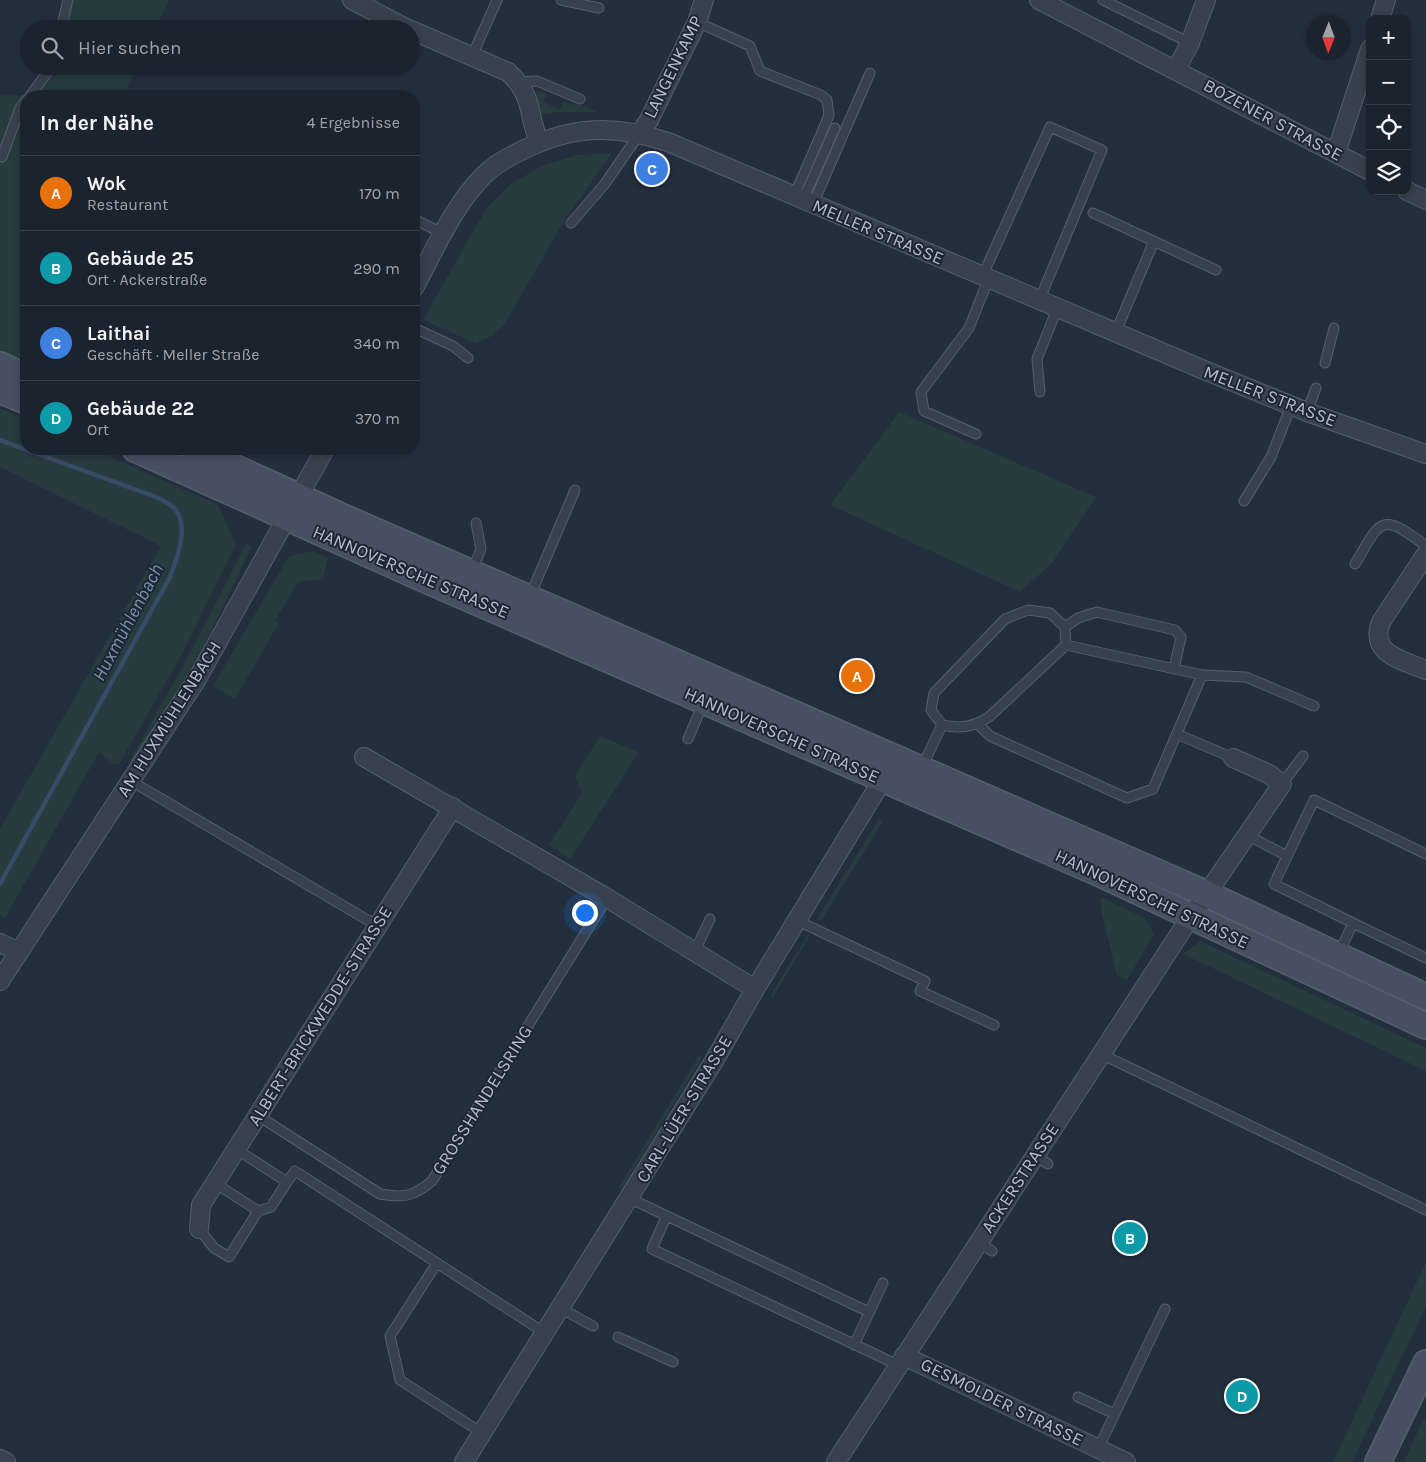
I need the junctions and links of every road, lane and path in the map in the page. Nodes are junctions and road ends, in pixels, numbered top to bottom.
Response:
1 (68, 0) edge
2 (352, 0) edge
3 (497, 0) edge
4 (561, 0) edge
5 (704, 0) edge
6 (1039, 0) edge
7 (1103, 0) edge
8 (1206, 0) edge
9 (1386, 0) edge
10 (599, 8) dead end
11 (1381, 15) edge
12 (63, 20) edge
13 (391, 20) edge
14 (697, 22) junction
15 (420, 34) edge
16 (1190, 44) junction
17 (472, 56) junction
18 (1366, 60) edge
19 (1176, 70) junction
20 (870, 73) dead end
21 (45, 75) edge
22 (519, 82) junction
23 (34, 90) edge
24 (580, 100) dead end
25 (20, 108) edge
26 (835, 128) dead end
27 (640, 133) junction
28 (538, 142) junction
29 (1336, 153) junction
30 (2, 157) dead end
31 (1366, 169) edge
32 (1411, 193) edge
33 (803, 200) junction
34 (1426, 200) edge
35 (1093, 213) dead end
36 (420, 222) edge
37 (571, 224) dead end
38 (444, 234) junction
39 (1154, 241) junction
40 (1216, 270) dead end
41 (420, 277) edge
42 (985, 278) junction
43 (1039, 301) junction
44 (1057, 309) junction
45 (1334, 328) dead end
46 (420, 331) edge
47 (1116, 334) junction
48 (468, 358) dead end
49 (1325, 363) dead end
50 (0, 365) edge
51 (20, 374) edge
52 (1316, 388) dead end
53 (0, 390) edge
54 (1040, 392) dead end
55 (20, 398) edge
56 (1299, 409) junction
57 (976, 434) dead end
58 (1426, 454) edge
59 (148, 455) edge
60 (207, 455) edge
61 (323, 455) edge
62 (576, 490) dead end
63 (299, 496) junction
64 (1244, 501) dead end
65 (287, 518) junction
66 (476, 524) dead end
67 (1426, 546) edge
68 (1426, 554) edge
69 (1355, 564) dead end
70 (471, 573) junction
71 (529, 598) junction
72 (1065, 627) junction
73 (1066, 645) junction
74 (1174, 669) junction
75 (1426, 670) edge
76 (1202, 675) junction
77 (704, 701) junction
78 (1314, 706) dead end
79 (978, 724) junction
80 (942, 725) junction
81 (1177, 734) junction
82 (688, 739) dead end
83 (1303, 756) dead end
84 (364, 757) dead end
85 (1233, 758) joint
86 (916, 767) junction
87 (883, 779) junction
88 (131, 781) junction
89 (1282, 784) junction
90 (453, 807) junction
91 (1247, 835) junction
92 (1426, 854) edge
93 (1287, 856) junction
94 (1207, 894) junction
95 (607, 898) junction
96 (1192, 915) junction
97 (710, 919) dead end
98 (798, 921) junction
99 (1353, 923) junction
100 (376, 925) junction
101 (0, 943) edge
102 (695, 951) junction
103 (19, 952) junction
104 (1338, 955) junction
105 (1426, 958) edge
106 (0, 981) edge
107 (755, 989) junction
108 (1426, 997) edge
109 (994, 1025) dead end
110 (1426, 1026) edge
111 (1101, 1054) junction
112 (257, 1116) junction
113 (236, 1149) junction
114 (287, 1182) junction
115 (215, 1183) junction
116 (629, 1198) junction
117 (1426, 1210) edge
118 (258, 1211) junction
119 (666, 1217) junction
120 (199, 1229) joint
121 (437, 1263) junction
122 (883, 1283) dead end
123 (560, 1308) junction
124 (1165, 1309) dead end
125 (869, 1312) junction
126 (593, 1326) dead end
127 (545, 1333) junction
128 (618, 1337) dead end
129 (854, 1345) junction
130 (901, 1360) junction
131 (673, 1362) dead end
132 (1424, 1372) edge
133 (1078, 1397) dead end
134 (1115, 1414) junction
135 (482, 1433) junction
136 (1098, 1449) junction
137 (0, 1459) edge
138 (6, 1462) edge
139 (464, 1462) edge
140 (836, 1462) edge
141 (1126, 1462) edge
142 (1378, 1462) edge

1 - 12 lane
2 - 13 street
3 - 17 lane
4 - 10 lane
5 - 14 street, LANGENKAMP
6 - 19 street, BOZENER STRASSE
7 - 16 lane
8 - 16 street
9 - 11 street
14 - 27 street, LANGENKAMP
14 - 33 lane
15 - 17 street
16 - 19 street
17 - 22 street
18 - 29 street
19 - 29 street, BOZENER STRASSE
20 - 33 lane
21 - 23 lane
22 - 24 lane
22 - 28 street
25 - 30 lane
26 - 33 lane
27 - 28 street
27 - 33 street, MELLER STRASSE
27 - 37 lane
28 - 38 street
29 - 31 street, BOZENER STRASSE
32 - 34 street
33 - 42 street, MELLER STRASSE
35 - 39 lane
36 - 38 lane
38 - 41 street
39 - 40 lane
39 - 47 lane
42 - 43 street, MELLER STRASSE
42 - 43 lane
42 - 57 lane
43 - 44 street, MELLER STRASSE
44 - 47 street, MELLER STRASSE
44 - 54 lane
45 - 49 lane
46 - 48 lane
47 - 56 street, MELLER STRASSE
50 - 51 main road
52 - 56 lane
53 - 55 main road
56 - 58 street, MELLER STRASSE
56 - 64 lane
59 - 65 main road, HANNOVERSCHE STRASSE
60 - 63 main road, HANNOVERSCHE STRASSE
61 - 63 street, AM HUXMÜHLENBACH
62 - 71 lane
63 - 65 street, AM HUXMÜHLENBACH
63 - 70 main road, HANNOVERSCHE STRASSE
65 - 77 main road, HANNOVERSCHE STRASSE
65 - 88 street, AM HUXMÜHLENBACH
66 - 70 lane
67 - 69 lane
68 - 75 street
70 - 71 main road, HANNOVERSCHE STRASSE
71 - 86 main road, HANNOVERSCHE STRASSE
72 - 73 lane
72 - 74 lane
72 - 80 lane
73 - 74 lane
73 - 79 lane
74 - 76 lane
76 - 78 lane
76 - 81 lane
77 - 82 lane
77 - 87 main road, HANNOVERSCHE STRASSE
79 - 80 lane
79 - 81 lane
80 - 86 lane
81 - 85 lane
83 - 89 lane
84 - 90 street
85 - 89 street
86 - 87 street
86 - 94 main road, HANNOVERSCHE STRASSE
87 - 96 main road, HANNOVERSCHE STRASSE
87 - 98 street, CARL-LÜER-STRASSE
88 - 100 lane
88 - 103 street, AM HUXMÜHLENBACH
89 - 91 street, HANNOVERSCHE STRASSE
90 - 95 street
90 - 100 street, ALBERT-BRICKWEDDE-STRASSE
91 - 93 lane
91 - 94 street, HANNOVERSCHE STRASSE
92 - 93 lane
93 - 99 lane
94 - 96 street, ACKERSTRASSE
94 - 104 main road, HANNOVERSCHE STRASSE
95 - 102 street
95 - 112 lane, GROSSHANDELSRING
96 - 110 main road, HANNOVERSCHE STRASSE
96 - 111 street, ACKERSTRASSE
97 - 102 lane
98 - 107 street, CARL-LÜER-STRASSE
98 - 109 lane
99 - 104 lane
99 - 105 lane
100 - 112 street, ALBERT-BRICKWEDDE-STRASSE
101 - 103 street
102 - 107 street
103 - 106 street, AM HUXMÜHLENBACH
104 - 108 main road, HANNOVERSCHE STRASSE
107 - 116 street, CARL-LÜER-STRASSE
111 - 117 lane
111 - 130 street, ACKERSTRASSE
112 - 113 street, ALBERT-BRICKWEDDE-STRASSE
113 - 114 lane
113 - 115 street, ALBERT-BRICKWEDDE-STRASSE
114 - 118 lane
114 - 121 lane
115 - 118 lane
115 - 120 street, ALBERT-BRICKWEDDE-STRASSE
116 - 119 lane
116 - 123 street, CARL-LÜER-STRASSE
118 - 120 lane
119 - 125 lane
119 - 129 lane
121 - 127 lane
121 - 135 lane
122 - 125 lane
123 - 126 lane
123 - 127 street, CARL-LÜER-STRASSE
124 - 134 lane
125 - 129 lane
127 - 135 street, CARL-LÜER-STRASSE
128 - 131 lane
129 - 130 lane
130 - 136 street, GESMOLDER STRASSE
130 - 140 street, ACKERSTRASSE
132 - 142 main road
133 - 134 lane
134 - 136 lane
135 - 139 street, CARL-LÜER-STRASSE
136 - 141 street, GESMOLDER STRASSE
137 - 138 street

